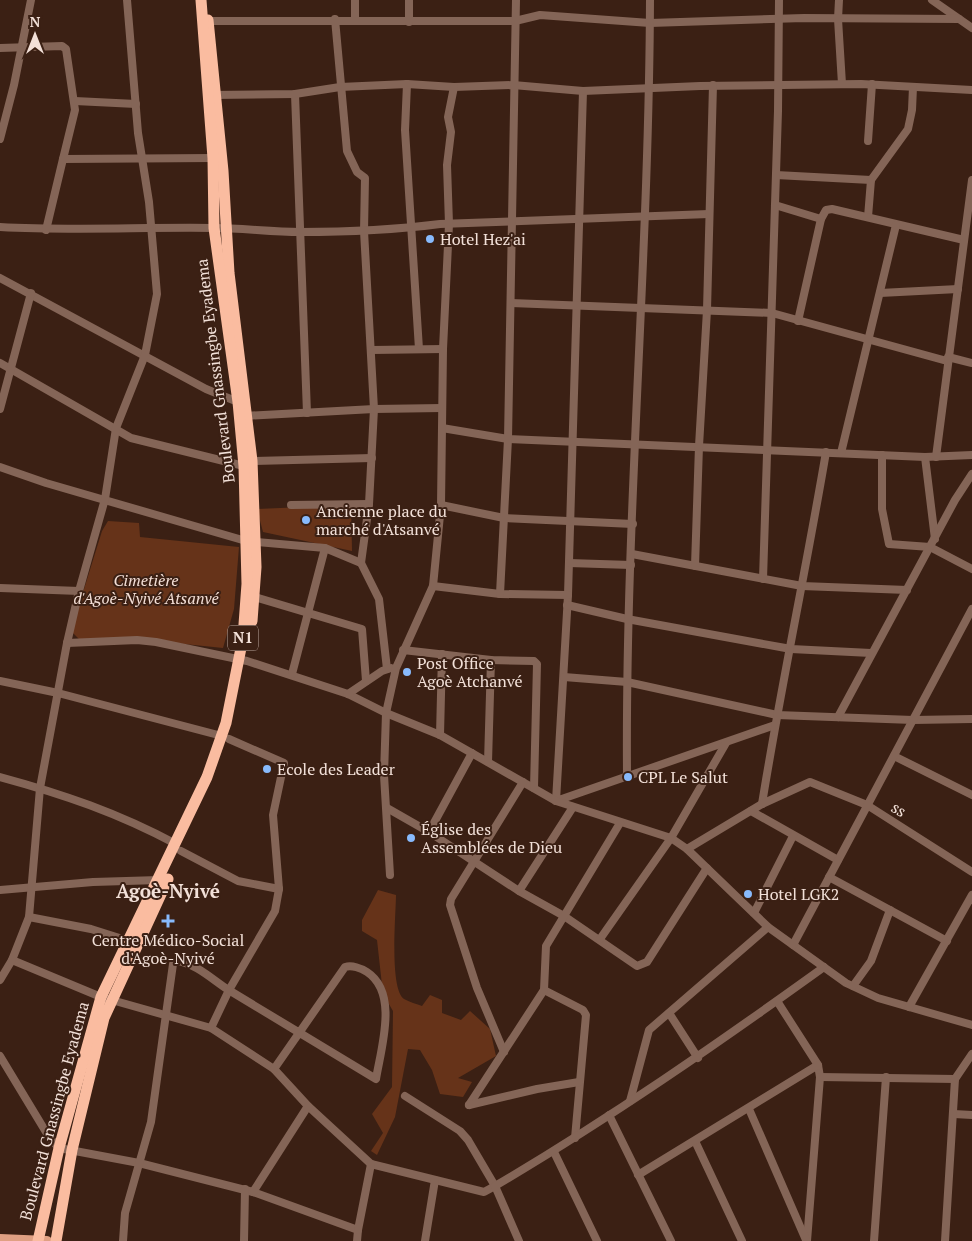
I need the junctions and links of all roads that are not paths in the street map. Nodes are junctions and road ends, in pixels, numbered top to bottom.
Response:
1 (31, 0) edge
2 (126, 0) edge
3 (201, 0) edge
4 (209, 0) edge
5 (355, 0) edge
6 (409, 0) edge
7 (516, 0) edge
8 (650, 0) edge
9 (779, 0) edge
10 (839, 0) edge
11 (932, 0) edge
12 (778, 19) junction
13 (838, 19) junction
14 (959, 19) junction
15 (335, 20) junction
16 (355, 20) junction
17 (208, 21) junction
18 (515, 21) junction
19 (409, 22) junction
20 (650, 23) junction
21 (972, 28) edge
22 (0, 48) edge
23 (21, 48) junction
24 (407, 84) junction
25 (842, 84) junction
26 (872, 84) junction
27 (514, 85) junction
28 (713, 86) junction
29 (778, 86) junction
30 (340, 87) junction
31 (454, 87) junction
32 (913, 87) junction
33 (648, 89) junction
34 (972, 90) edge
35 (583, 91) junction
36 (295, 94) junction
37 (212, 95) junction
38 (75, 102) junction
39 (136, 104) junction
40 (0, 140) edge
41 (868, 141) dead end
42 (142, 157) junction
43 (212, 158) junction
44 (63, 159) junction
45 (776, 175) junction
46 (871, 180) junction
47 (972, 180) edge
48 (775, 205) junction
49 (709, 214) junction
50 (644, 216) junction
51 (868, 218) junction
52 (579, 219) junction
53 (821, 219) junction
54 (512, 223) junction
55 (449, 224) junction
56 (896, 225) junction
57 (969, 225) edge
58 (0, 227) edge
59 (150, 228) junction
60 (220, 228) junction
61 (413, 229) junction
62 (46, 230) junction
63 (364, 231) junction
64 (298, 232) junction
65 (964, 240) junction
66 (0, 278) edge
67 (958, 289) junction
68 (31, 293) junction
69 (880, 293) junction
70 (511, 303) junction
71 (576, 305) junction
72 (642, 308) junction
73 (707, 310) junction
74 (772, 313) junction
75 (798, 321) junction
76 (868, 340) junction
77 (418, 349) junction
78 (443, 349) junction
79 (372, 350) junction
80 (144, 355) junction
81 (948, 359) junction
82 (0, 363) edge
83 (972, 363) edge
84 (10, 368) junction
85 (238, 402) junction
86 (442, 408) junction
87 (0, 409) edge
88 (374, 409) junction
89 (307, 413) junction
90 (243, 416) junction
91 (116, 428) junction
92 (442, 428) junction
93 (508, 439) junction
94 (571, 442) junction
95 (636, 444) junction
96 (699, 446) junction
97 (767, 450) junction
98 (826, 452) junction
99 (841, 453) junction
100 (882, 455) junction
101 (972, 456) edge
102 (925, 457) junction
103 (936, 457) junction
104 (372, 458) junction
105 (248, 464) junction
106 (0, 467) edge
107 (972, 474) edge
108 (105, 499) junction
109 (369, 504) junction
110 (291, 505) dead end
111 (441, 505) junction
112 (504, 518) junction
113 (570, 523) junction
114 (633, 524) junction
115 (934, 539) junction
116 (251, 540) junction
117 (930, 547) junction
118 (324, 548) junction
119 (632, 554) junction
120 (360, 563) junction
121 (568, 563) junction
122 (631, 565) junction
123 (695, 566) junction
124 (972, 570) edge
125 (763, 579) junction
126 (433, 586) junction
127 (802, 586) junction
128 (0, 588) edge
129 (907, 590) junction
130 (79, 591) junction
131 (500, 594) junction
132 (568, 595) junction
133 (254, 597) junction
134 (567, 605) junction
135 (972, 609) edge
136 (307, 614) junction
137 (627, 619) junction
138 (67, 643) junction
139 (791, 649) junction
140 (403, 650) junction
141 (871, 653) junction
142 (442, 654) junction
143 (243, 660) junction
144 (491, 660) junction
145 (387, 668) junction
146 (396, 668) junction
147 (292, 674) junction
148 (564, 677) junction
149 (0, 681) edge
150 (366, 681) junction
151 (627, 682) junction
152 (58, 693) junction
153 (348, 694) junction
154 (386, 713) junction
155 (777, 715) junction
156 (838, 717) junction
157 (972, 718) edge
158 (913, 720) junction
159 (775, 725) junction
160 (440, 735) junction
161 (226, 737) junction
162 (726, 743) junction
163 (472, 753) junction
164 (894, 756) junction
165 (488, 762) junction
166 (628, 775) junction
167 (0, 777) edge
168 (523, 782) junction
169 (40, 788) junction
170 (534, 788) junction
171 (972, 796) edge
172 (556, 801) junction
173 (762, 804) junction
174 (867, 805) junction
175 (573, 807) junction
176 (386, 808) junction
177 (751, 811) junction
178 (620, 823) junction
179 (429, 832) junction
180 (793, 836) junction
181 (670, 838) junction
182 (179, 848) junction
183 (687, 849) junction
184 (838, 860) junction
185 (474, 863) junction
186 (707, 868) junction
187 (972, 872) edge
188 (390, 876) dead end
189 (829, 877) junction
190 (159, 880) junction
191 (33, 886) junction
192 (0, 890) edge
193 (279, 890) junction
194 (518, 891) junction
195 (972, 895) edge
196 (890, 910) junction
197 (754, 913) junction
198 (564, 916) junction
199 (29, 917) junction
200 (768, 927) junction
201 (600, 939) junction
202 (129, 941) junction
203 (947, 941) junction
204 (793, 945) junction
205 (12, 960) junction
206 (824, 967) junction
207 (0, 980) edge
208 (853, 986) junction
209 (229, 990) junction
210 (544, 990) junction
211 (106, 998) junction
212 (777, 1001) junction
213 (909, 1007) junction
214 (669, 1013) junction
215 (165, 1016) junction
216 (972, 1025) edge
217 (211, 1028) junction
218 (299, 1032) junction
219 (504, 1052) junction
220 (972, 1054) edge
221 (0, 1056) edge
222 (698, 1058) junction
223 (818, 1065) junction
224 (274, 1069) junction
225 (820, 1077) junction
226 (886, 1077) junction
227 (955, 1079) junction
228 (579, 1082) junction
229 (405, 1096) dead end
230 (630, 1101) junction
231 (308, 1106) junction
232 (749, 1108) junction
233 (954, 1114) junction
234 (972, 1114) edge
235 (609, 1115) junction
236 (575, 1138) junction
237 (695, 1141) junction
238 (59, 1148) junction
239 (72, 1150) junction
240 (554, 1152) junction
241 (139, 1163) junction
242 (371, 1164) junction
243 (638, 1175) junction
244 (435, 1180) junction
245 (495, 1186) junction
246 (249, 1190) junction
247 (358, 1230) junction
248 (0, 1239) edge
249 (38, 1241) edge
250 (47, 1241) edge
251 (56, 1241) edge
252 (123, 1241) edge
253 (244, 1241) edge
254 (356, 1241) edge
255 (425, 1241) edge
256 (519, 1241) edge
257 (597, 1241) edge
258 (671, 1241) edge
259 (742, 1241) edge
260 (806, 1241) edge
261 (874, 1241) edge
262 (945, 1241) edge

1 - 23 street
2 - 39 street
3 - 37 highway, Boulevard Gnassingbe Eyadema / N1
4 - 17 highway, Boulevard Gnassingbe Eyadema / N1
5 - 16 street
6 - 19 street
7 - 18 street
8 - 20 street
9 - 12 street
10 - 13 street
11 - 14 street
12 - 13 street
12 - 20 street
12 - 29 street
13 - 14 street
13 - 25 street
14 - 21 street
15 - 16 street
15 - 17 street
15 - 30 street
16 - 19 street
17 - 37 highway, Boulevard Gnassingbe Eyadema / N1
18 - 19 street
18 - 20 street
18 - 27 street
20 - 33 street
22 - 23 street
23 - 38 street
23 - 40 street
24 - 30 street
24 - 31 street
24 - 61 street
25 - 26 street
25 - 29 street
26 - 32 street
26 - 41 street
27 - 31 street
27 - 35 street
27 - 54 street
28 - 29 street
28 - 33 street
28 - 49 street
29 - 45 street
30 - 36 street
30 - 63 street
31 - 55 street
32 - 34 street
32 - 46 street
33 - 35 street
33 - 50 street
35 - 52 street
36 - 37 street
36 - 64 street
37 - 43 highway, Boulevard Gnassingbe Eyadema / N1
37 - 60 highway, Boulevard Gnassingbe Eyadema / N1
38 - 39 street
38 - 44 street
39 - 42 street
42 - 43 street
42 - 44 street
42 - 59 street
43 - 60 highway, Boulevard Gnassingbe Eyadema / N1
44 - 62 street
45 - 46 street
45 - 48 street
46 - 51 street
47 - 57 street
48 - 53 street
48 - 74 street
49 - 50 street
49 - 73 street
50 - 52 street
50 - 72 street
51 - 53 street
51 - 56 street
52 - 54 street
52 - 71 street
53 - 75 street
54 - 55 street
54 - 70 street
55 - 61 street
55 - 78 street
56 - 65 street
56 - 69 street
57 - 65 street
58 - 62 street
59 - 60 street
59 - 62 street
59 - 80 street
60 - 64 street
60 - 85 highway, Boulevard Gnassingbe Eyadema / N1
60 - 90 highway, Boulevard Gnassingbe Eyadema / N1
61 - 63 street
61 - 77 street
63 - 64 street
63 - 79 street
64 - 89 street
65 - 67 street
66 - 68 street
67 - 69 street
67 - 81 street
68 - 80 street
68 - 84 street
69 - 76 street
70 - 71 street
70 - 93 street
71 - 72 street
71 - 94 street
72 - 73 street
72 - 95 street
73 - 74 street
73 - 96 street
74 - 75 street
74 - 97 street
75 - 76 street
76 - 81 street
76 - 99 street
77 - 78 street
77 - 79 street
78 - 86 street
79 - 88 street
80 - 85 street
80 - 91 street
81 - 83 street
81 - 103 street
82 - 84 street
84 - 87 street
84 - 91 street
85 - 90 highway, Boulevard Gnassingbe Eyadema / N1
86 - 88 street
86 - 92 street
88 - 89 street
88 - 104 street
89 - 90 street
90 - 105 highway, Boulevard Gnassingbe Eyadema / N1
91 - 105 street
91 - 108 street
92 - 93 street
92 - 111 street
93 - 94 street
93 - 112 street
94 - 95 street
94 - 113 street
95 - 96 street
95 - 114 street
96 - 97 street
96 - 123 street
97 - 98 street
97 - 125 street
98 - 99 street
98 - 127 street
99 - 100 street
100 - 102 street
100 - 117 street
101 - 103 street
102 - 103 street
102 - 115 street
104 - 105 street
104 - 109 street
105 - 116 highway, Boulevard Gnassingbe Eyadema / N1
106 - 108 street
107 - 115 street
108 - 116 street
108 - 130 street
109 - 110 street
109 - 120 street
111 - 112 street
111 - 126 street
112 - 113 street
112 - 131 street
113 - 114 street
113 - 121 street
114 - 119 street
115 - 117 street
116 - 118 street
116 - 133 highway, Boulevard Gnassingbe Eyadema / N1
116 - 143 highway, Boulevard Gnassingbe Eyadema / N1
117 - 124 street
117 - 129 street
118 - 120 street
118 - 136 street
119 - 122 street
119 - 123 street
120 - 145 street
121 - 122 street
121 - 132 street
122 - 137 street
123 - 125 street
125 - 127 street
126 - 131 street
126 - 140 street
127 - 129 street
127 - 139 street
128 - 130 street
129 - 141 street
130 - 138 street
131 - 132 street
132 - 134 street
133 - 136 street
133 - 143 highway, Boulevard Gnassingbe Eyadema / N1
134 - 137 street
134 - 148 street
135 - 158 street
136 - 147 street
136 - 150 street
137 - 139 street
137 - 151 street
138 - 143 street
138 - 152 street
139 - 141 street
139 - 155 street
140 - 142 street
140 - 146 street
141 - 156 street
142 - 144 street
142 - 160 street
143 - 147 street
143 - 161 highway, Boulevard Gnassingbe Eyadema / N1
144 - 165 street
144 - 170 street
145 - 146 street
145 - 150 street
146 - 154 street
147 - 153 street
148 - 151 street
148 - 172 street
149 - 152 street
150 - 153 street
151 - 155 street
151 - 166 street
152 - 161 street
152 - 169 street
153 - 154 street
154 - 160 street
154 - 176 street
155 - 156 street
155 - 159 street
156 - 158 street
157 - 158 street
158 - 164 street
159 - 162 street
159 - 173 street
160 - 163 street
161 - 182 highway, Boulevard Gnassingbe Eyadema / N1
161 - 193 street
162 - 166 street
162 - 181 street
163 - 165 street
163 - 179 street
164 - 171 street
164 - 174 street
165 - 168 street
166 - 172 street
167 - 169 street
168 - 170 street
168 - 185 street
169 - 182 street
169 - 191 street
170 - 172 street
172 - 175 street
173 - 174 street, ss
173 - 177 street
174 - 184 street
174 - 187 street, ss
175 - 178 street
175 - 194 street
176 - 179 street
176 - 188 street
177 - 180 street
177 - 183 street
178 - 181 street
178 - 198 street
179 - 185 street
180 - 184 street
180 - 197 street
181 - 183 street
181 - 201 street
182 - 190 highway, Boulevard Gnassingbe Eyadema / N1
182 - 193 street
182 - 211 highway, Boulevard Gnassingbe Eyadema / N1
183 - 186 street
184 - 189 street
185 - 194 street
185 - 219 street
186 - 197 street
186 - 201 street
189 - 196 street
189 - 204 street
190 - 191 street
190 - 202 highway, Boulevard Gnassingbe Eyadema / N1
191 - 192 street
191 - 199 street
193 - 209 street
194 - 198 street
195 - 203 street
196 - 203 street
196 - 208 street
197 - 200 street
198 - 201 street
198 - 210 street
199 - 202 street
199 - 205 street
200 - 204 street
200 - 214 street
202 - 211 highway, Boulevard Gnassingbe Eyadema / N1
203 - 213 street
204 - 206 street
205 - 207 street
205 - 211 street
206 - 208 street
206 - 212 street
208 - 213 street
209 - 215 street
209 - 217 street
209 - 218 street
210 - 219 street
210 - 228 street
211 - 215 street
211 - 238 highway, Boulevard Gnassingbe Eyadema / N1
211 - 239 highway, Boulevard Gnassingbe Eyadema / N1
212 - 222 street
212 - 223 street
213 - 216 street
214 - 222 street
214 - 230 street
215 - 217 street
215 - 241 street
217 - 224 street
218 - 218 street
218 - 224 street
219 - 228 street
220 - 227 street
221 - 238 street
222 - 230 street
223 - 225 street
223 - 232 street
224 - 231 street
225 - 226 street
225 - 260 street
226 - 227 street
226 - 261 street
227 - 233 street
228 - 236 street
229 - 245 street
230 - 235 street
231 - 242 street
231 - 246 street
232 - 237 street
232 - 260 street
233 - 234 street
233 - 262 street
235 - 236 street
235 - 243 street
236 - 240 street
237 - 243 street
237 - 259 street
238 - 239 street
238 - 249 highway, Boulevard Gnassingbe Eyadema / N1
239 - 241 street
239 - 251 highway, Boulevard Gnassingbe Eyadema / N1
240 - 245 street
240 - 257 street
241 - 246 street
241 - 252 street
242 - 244 street
242 - 247 street
243 - 258 street
244 - 245 street
244 - 255 street
245 - 256 street
246 - 247 street
246 - 253 street
247 - 254 street
248 - 249 main road
249 - 250 main road

